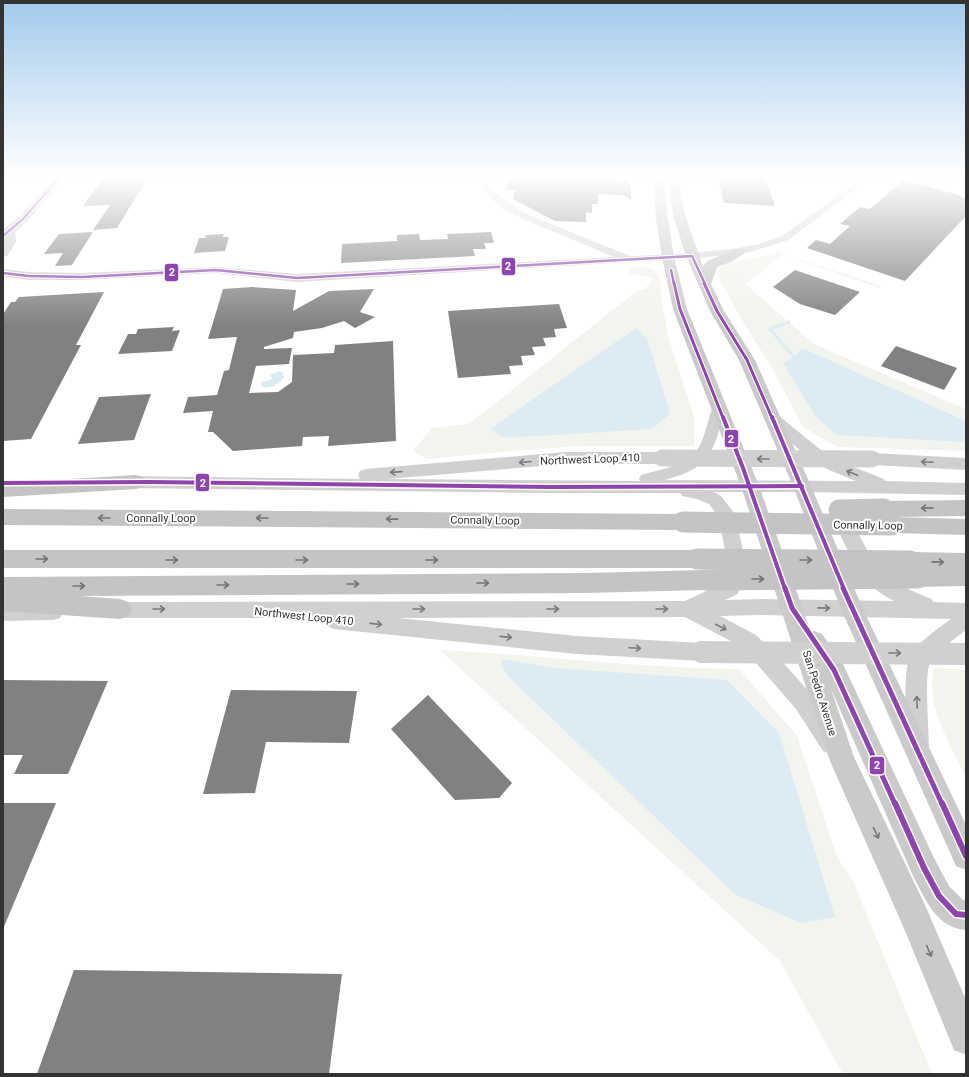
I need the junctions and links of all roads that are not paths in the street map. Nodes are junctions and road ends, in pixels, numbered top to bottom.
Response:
1 (13, 227) edge
2 (551, 227) edge
3 (663, 227) edge
4 (683, 227) edge
5 (800, 227) edge
6 (5, 234) edge
7 (740, 252) junction
8 (3, 253) edge
9 (692, 256) junction
10 (668, 257) junction
11 (628, 259) junction
12 (3, 273) edge
13 (673, 278) junction
14 (705, 284) junction
15 (719, 409) junction
16 (773, 419) junction
17 (966, 464) edge
18 (136, 482) junction
19 (3, 483) edge
20 (214, 483) junction
21 (617, 486) junction
22 (750, 486) junction
23 (802, 486) junction
24 (888, 487) junction
25 (966, 489) edge
26 (3, 490) edge
27 (966, 508) edge
28 (3, 517) edge
29 (888, 517) junction
30 (966, 527) edge
31 (3, 559) edge
32 (966, 562) edge
33 (701, 569) junction
34 (914, 570) junction
35 (966, 577) edge
36 (6, 591) edge
37 (792, 608) junction
38 (120, 609) junction
39 (687, 609) junction
40 (852, 609) junction
41 (240, 610) junction
42 (938, 610) junction
43 (966, 611) edge
44 (3, 613) edge
45 (966, 619) edge
46 (966, 654) edge
47 (918, 755) junction
48 (843, 761) junction
49 (966, 856) edge
50 (966, 915) edge
51 (966, 1038) edge

1 - 6 main road
2 - 11 street
3 - 10 main road, San Pedro Avenue
4 - 9 main road
5 - 7 street
6 - 8 main road
7 - 9 street
7 - 14 main road
9 - 10 main road
9 - 14 main road
10 - 11 main road
10 - 13 main road, San Pedro Avenue
11 - 12 main road
11 - 13 main road
13 - 15 main road, San Pedro Avenue
14 - 16 main road
15 - 21 main road
15 - 22 main road, San Pedro Avenue
16 - 23 main road
24 -> 16 main road
17 -> 20 main road, Northwest Loop 410, bridge
18 - 19 main road, Northwest Loop 410
18 - 20 main road, Northwest Loop 410
18 - 26 highway
20 - 21 main road, Northwest Loop 410
21 - 22 main road, Northwest Loop 410
21 - 39 main road
22 - 23 main road, Northwest Loop 410
22 - 37 main road, San Pedro Avenue
23 - 24 main road, Northwest Loop 410
23 - 40 main road
24 - 25 main road, Northwest Loop 410
24 - 42 main road
27 -> 29 highway
29 -> 28 highway, Connally Loop, bridge
29 - 30 highway, Connally Loop
31 -> 33 highway
34 -> 32 highway
33 -> 34 highway, bridge
36 -> 33 highway
34 - 35 highway
36 - 38 highway
37 - 39 main road, Northwest Loop 410
37 -> 40 main road, Northwest Loop 410
37 - 48 main road, San Pedro Avenue
37 - 50 main road
38 -> 41 main road, Northwest Loop 410
38 - 44 main road, Northwest Loop 410
41 -> 39 main road, Northwest Loop 410
39 -> 48 main road
40 - 42 main road, Northwest Loop 410
40 - 47 main road
41 -> 46 main road, Northwest Loop 410, bridge
42 - 43 main road, Northwest Loop 410
47 -> 45 main road
47 - 49 main road
48 -> 51 main road, San Pedro Avenue

